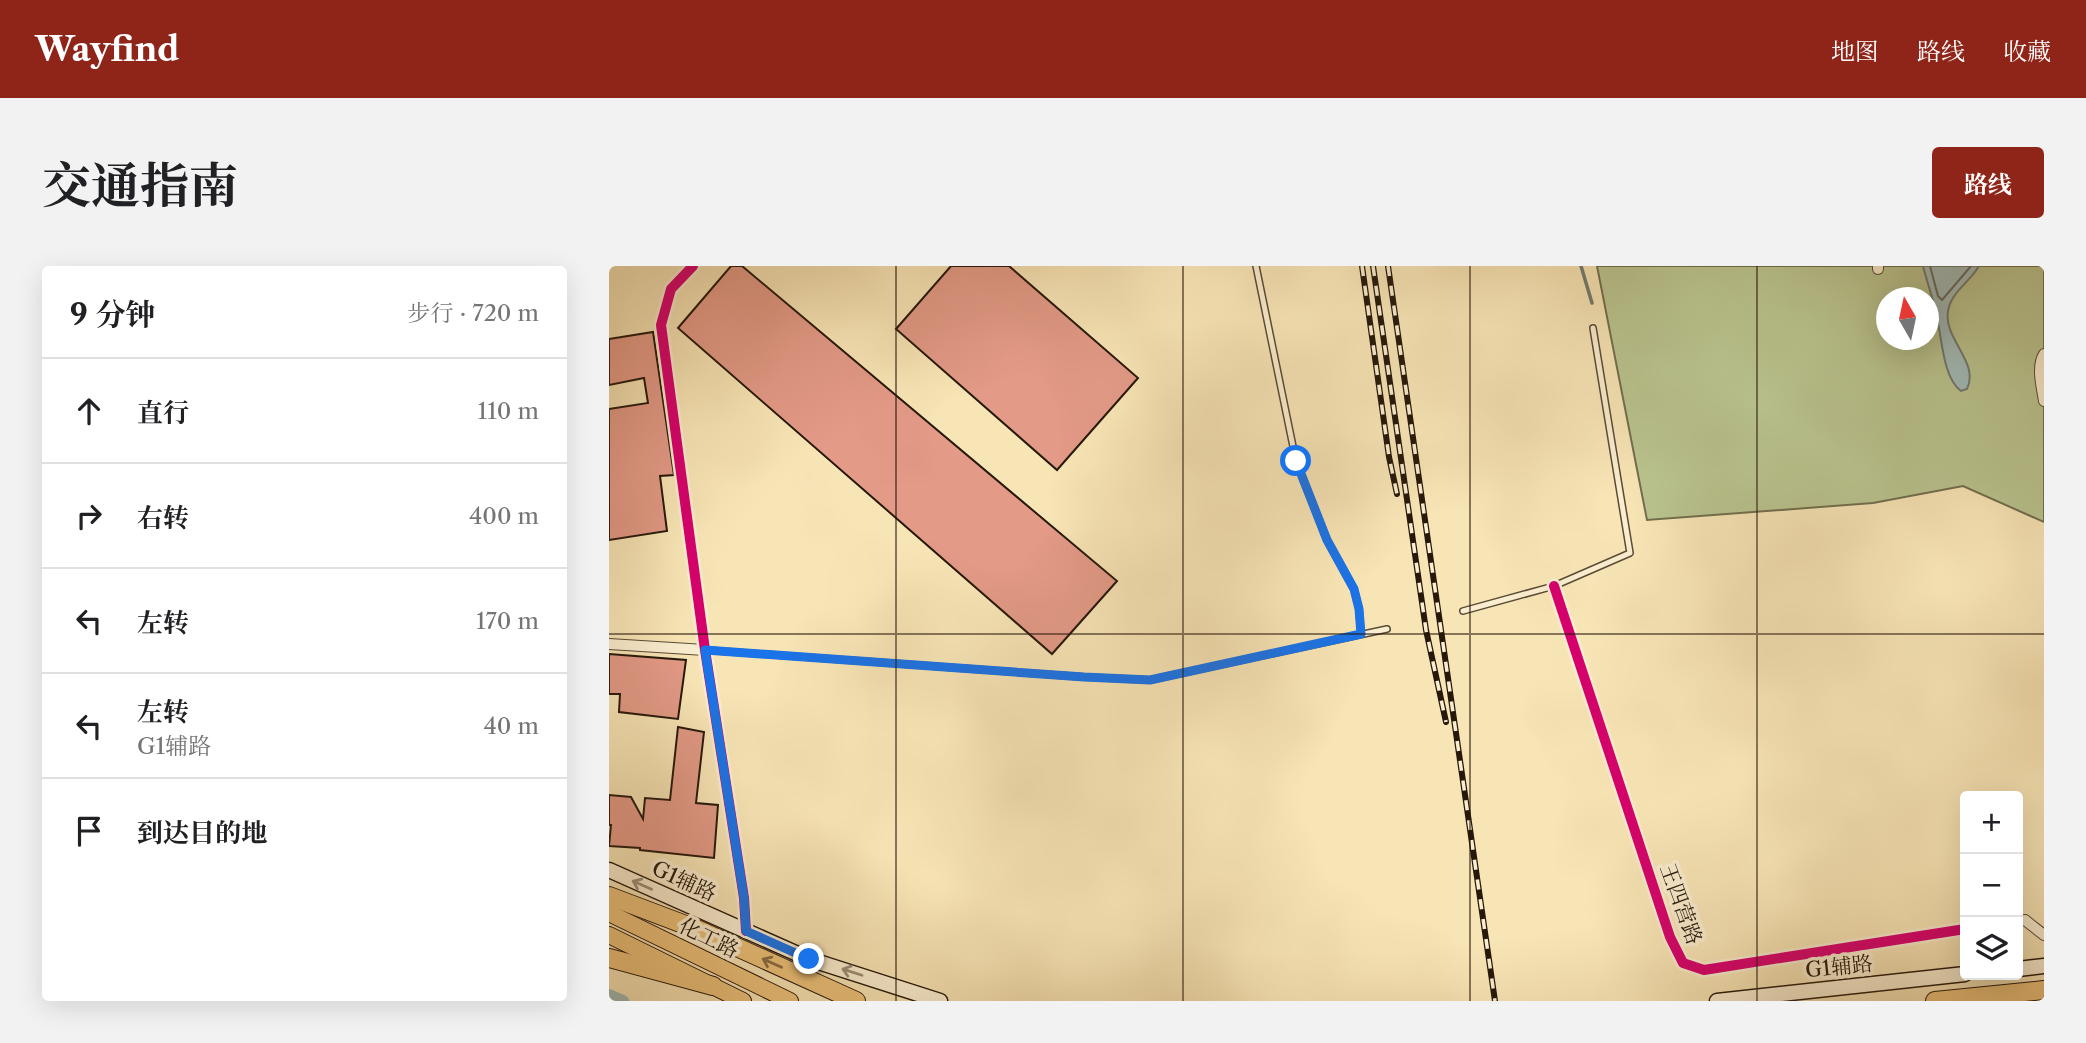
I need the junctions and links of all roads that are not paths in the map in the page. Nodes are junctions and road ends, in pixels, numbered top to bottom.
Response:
1 (692, 266) edge
2 (1256, 266) edge
3 (1593, 328) dead end
4 (2044, 354) edge
5 (2044, 401) edge
6 (1554, 586) junction
7 (1464, 611) dead end
8 (1387, 629) dead end
9 (1361, 634) junction
10 (609, 644) edge
11 (705, 650) junction
12 (609, 870) edge
13 (609, 896) edge
14 (609, 914) edge
15 (2023, 920) edge
16 (1960, 930) edge
17 (746, 931) junction
18 (609, 935) edge
19 (2044, 936) edge
20 (609, 958) edge
21 (2044, 966) edge
22 (2023, 968) edge
23 (1960, 975) edge
24 (713, 986) junction
25 (2044, 990) edge
26 (743, 1001) edge
27 (790, 1001) edge
28 (856, 1001) edge
29 (940, 1001) edge
30 (1717, 1001) edge
31 (1935, 1001) edge

1 - 11 street
2 - 9 lane
3 - 6 lane
4 - 5 street
6 - 7 lane
6 - 16 street, 王四营路
8 - 9 lane
9 - 11 lane
10 - 11 street
11 - 17 street
17 -> 12 main road, G1辅路
28 -> 13 highway
14 - 27 main road, 化工路
15 - 19 street
29 -> 17 main road, G1辅路
18 - 24 main road, 化工路
20 - 24 highway
21 - 22 main road
23 - 30 main road, G1辅路
24 - 26 main road, 化工路
25 - 31 highway

